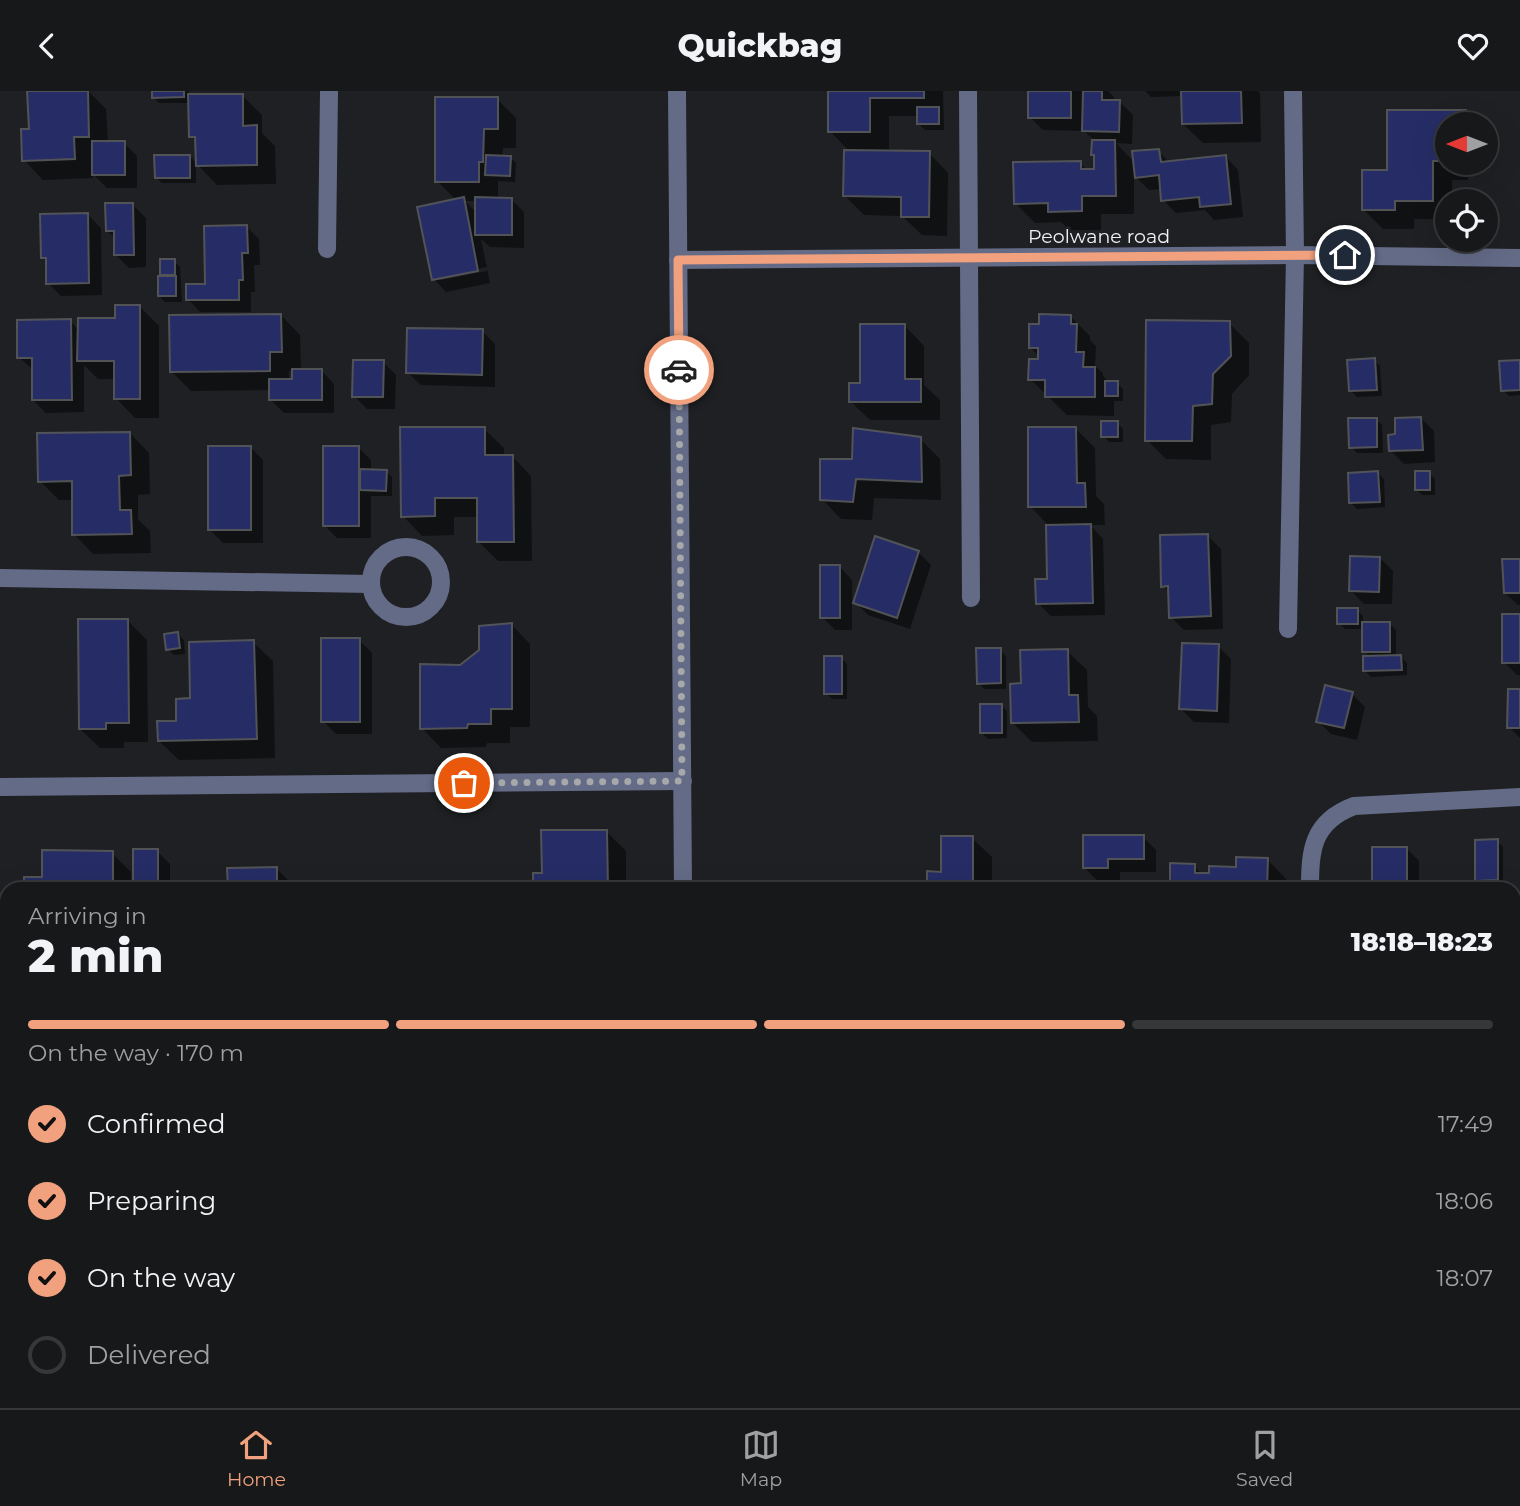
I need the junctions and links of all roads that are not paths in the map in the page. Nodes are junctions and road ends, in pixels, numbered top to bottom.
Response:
1 (329, 91) edge
2 (677, 91) edge
3 (968, 91) edge
4 (1293, 91) edge
5 (327, 250) dead end
6 (1296, 255) junction
7 (970, 258) junction
8 (1520, 258) edge
9 (678, 260) junction
10 (0, 577) edge
11 (371, 584) junction
12 (971, 598) dead end
13 (1287, 629) dead end
14 (682, 781) junction
15 (0, 787) edge
16 (1520, 797) edge
17 (683, 882) edge
18 (1310, 882) edge

1 - 5 street
2 - 9 street
3 - 7 street
4 - 6 street
6 - 7 street, Peolwane road
6 - 8 street, Peolwane road
6 - 13 street
7 - 9 street, Peolwane road
7 - 12 street
9 - 14 street
10 - 11 street
11 - 11 street
14 - 15 street
14 - 17 street
16 - 18 street

